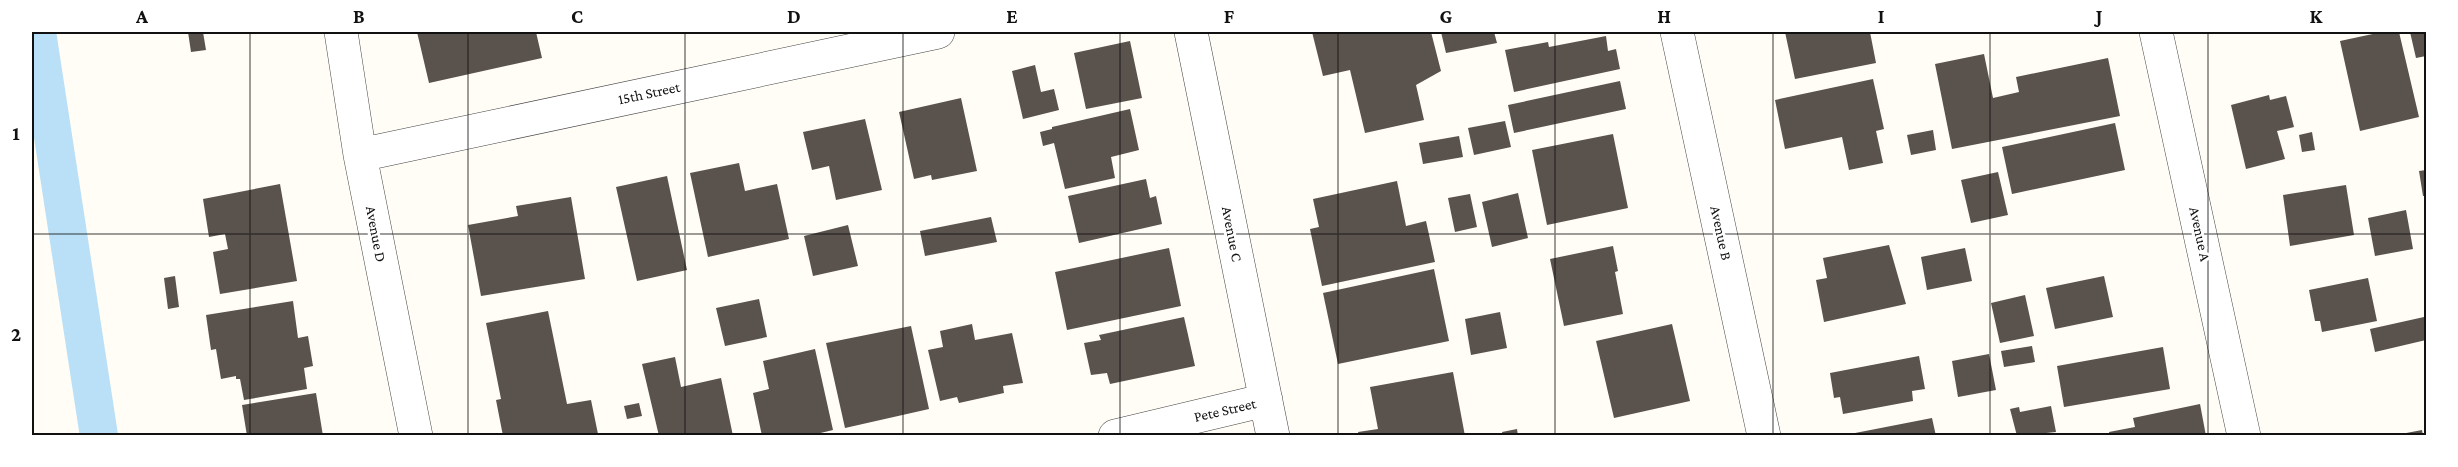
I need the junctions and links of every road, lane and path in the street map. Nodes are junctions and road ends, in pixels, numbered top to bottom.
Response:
1 (341, 32) edge
2 (938, 32) edge
3 (1191, 32) edge
4 (1677, 32) edge
5 (2156, 32) edge
6 (360, 155) junction
7 (1266, 400) junction
8 (416, 435) edge
9 (1114, 435) edge
10 (1273, 435) edge
11 (1764, 435) edge
12 (2244, 435) edge

1 - 6 street, Avenue D
2 - 6 street, 15th Street
3 - 7 street, Avenue C
4 - 11 street, Avenue B
5 - 12 street, Avenue A
6 - 8 street, Avenue D
7 - 9 street, Pete Street
7 - 10 street, Avenue C

